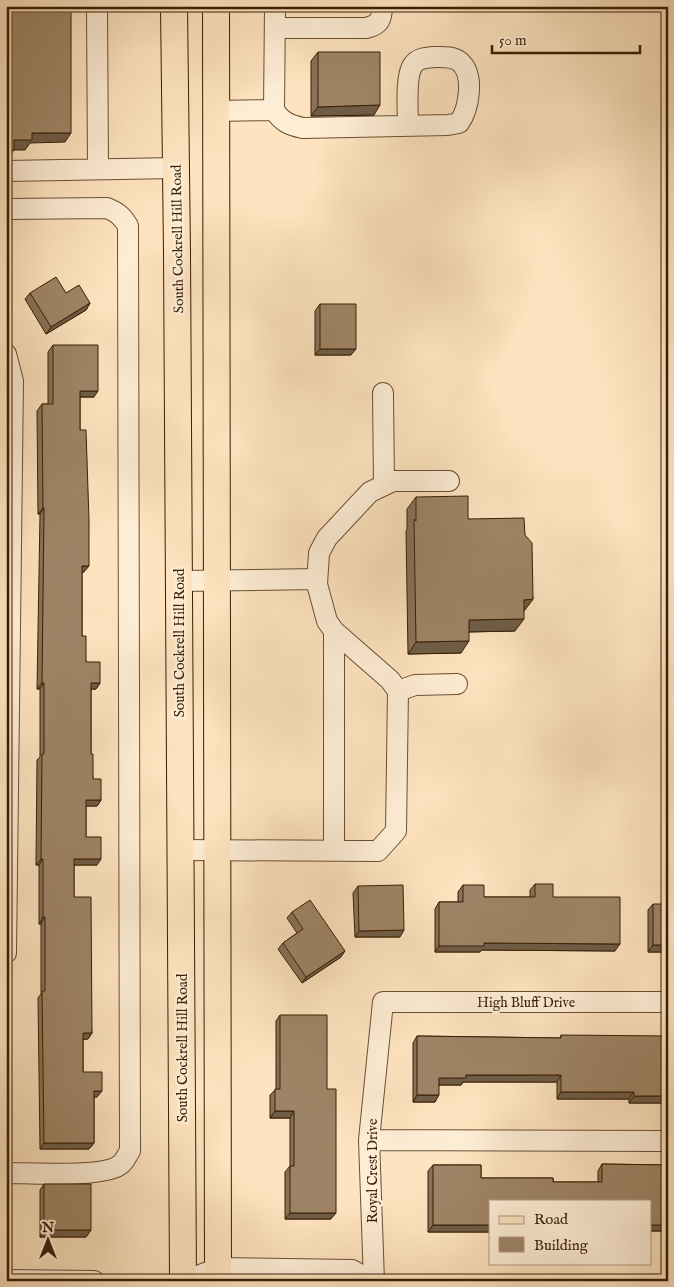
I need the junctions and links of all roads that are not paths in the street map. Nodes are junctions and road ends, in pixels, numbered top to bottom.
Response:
1 (97, 6) edge
2 (174, 6) edge
3 (216, 6) edge
4 (275, 6) edge
5 (382, 6) edge
6 (274, 28) junction
7 (274, 110) junction
8 (215, 111) junction
9 (408, 126) dead end
10 (176, 168) junction
11 (98, 169) junction
12 (6, 171) edge
13 (6, 209) edge
14 (6, 354) edge
15 (383, 393) dead end
16 (449, 480) dead end
17 (384, 485) junction
18 (317, 579) junction
19 (179, 581) junction
20 (216, 581) junction
21 (334, 631) junction
22 (457, 684) dead end
23 (398, 691) junction
24 (181, 850) junction
25 (217, 850) junction
26 (334, 850) junction
27 (6, 953) edge
28 (383, 1002) joint
29 (668, 1002) edge
30 (369, 1140) junction
31 (668, 1141) edge
32 (6, 1172) edge
33 (218, 1275) edge
34 (6, 1280) edge
35 (94, 1281) edge
36 (184, 1281) edge
37 (373, 1281) edge

1 - 11 street
2 - 10 main road, South Cockrell Hill Road
3 - 8 main road
4 - 6 street
5 - 6 street
6 - 7 street
7 - 8 street
7 - 9 street
8 - 20 main road
10 - 11 street
10 - 19 main road, South Cockrell Hill Road
11 - 12 street
13 - 32 street
14 - 27 street
15 - 17 street
16 - 17 street
17 - 18 street
18 - 20 street
18 - 21 street
19 - 20 street
19 - 24 main road, South Cockrell Hill Road
20 - 25 main road
21 - 23 street
21 - 26 street
22 - 23 street
23 - 26 street
24 - 25 street
24 - 36 main road, South Cockrell Hill Road
25 - 26 street
25 - 33 main road
28 - 29 street, High Bluff Drive
28 - 30 street, Royal Crest Drive
30 - 31 street
30 - 37 street, Royal Crest Drive
33 - 36 street
33 - 37 street
34 - 35 street

